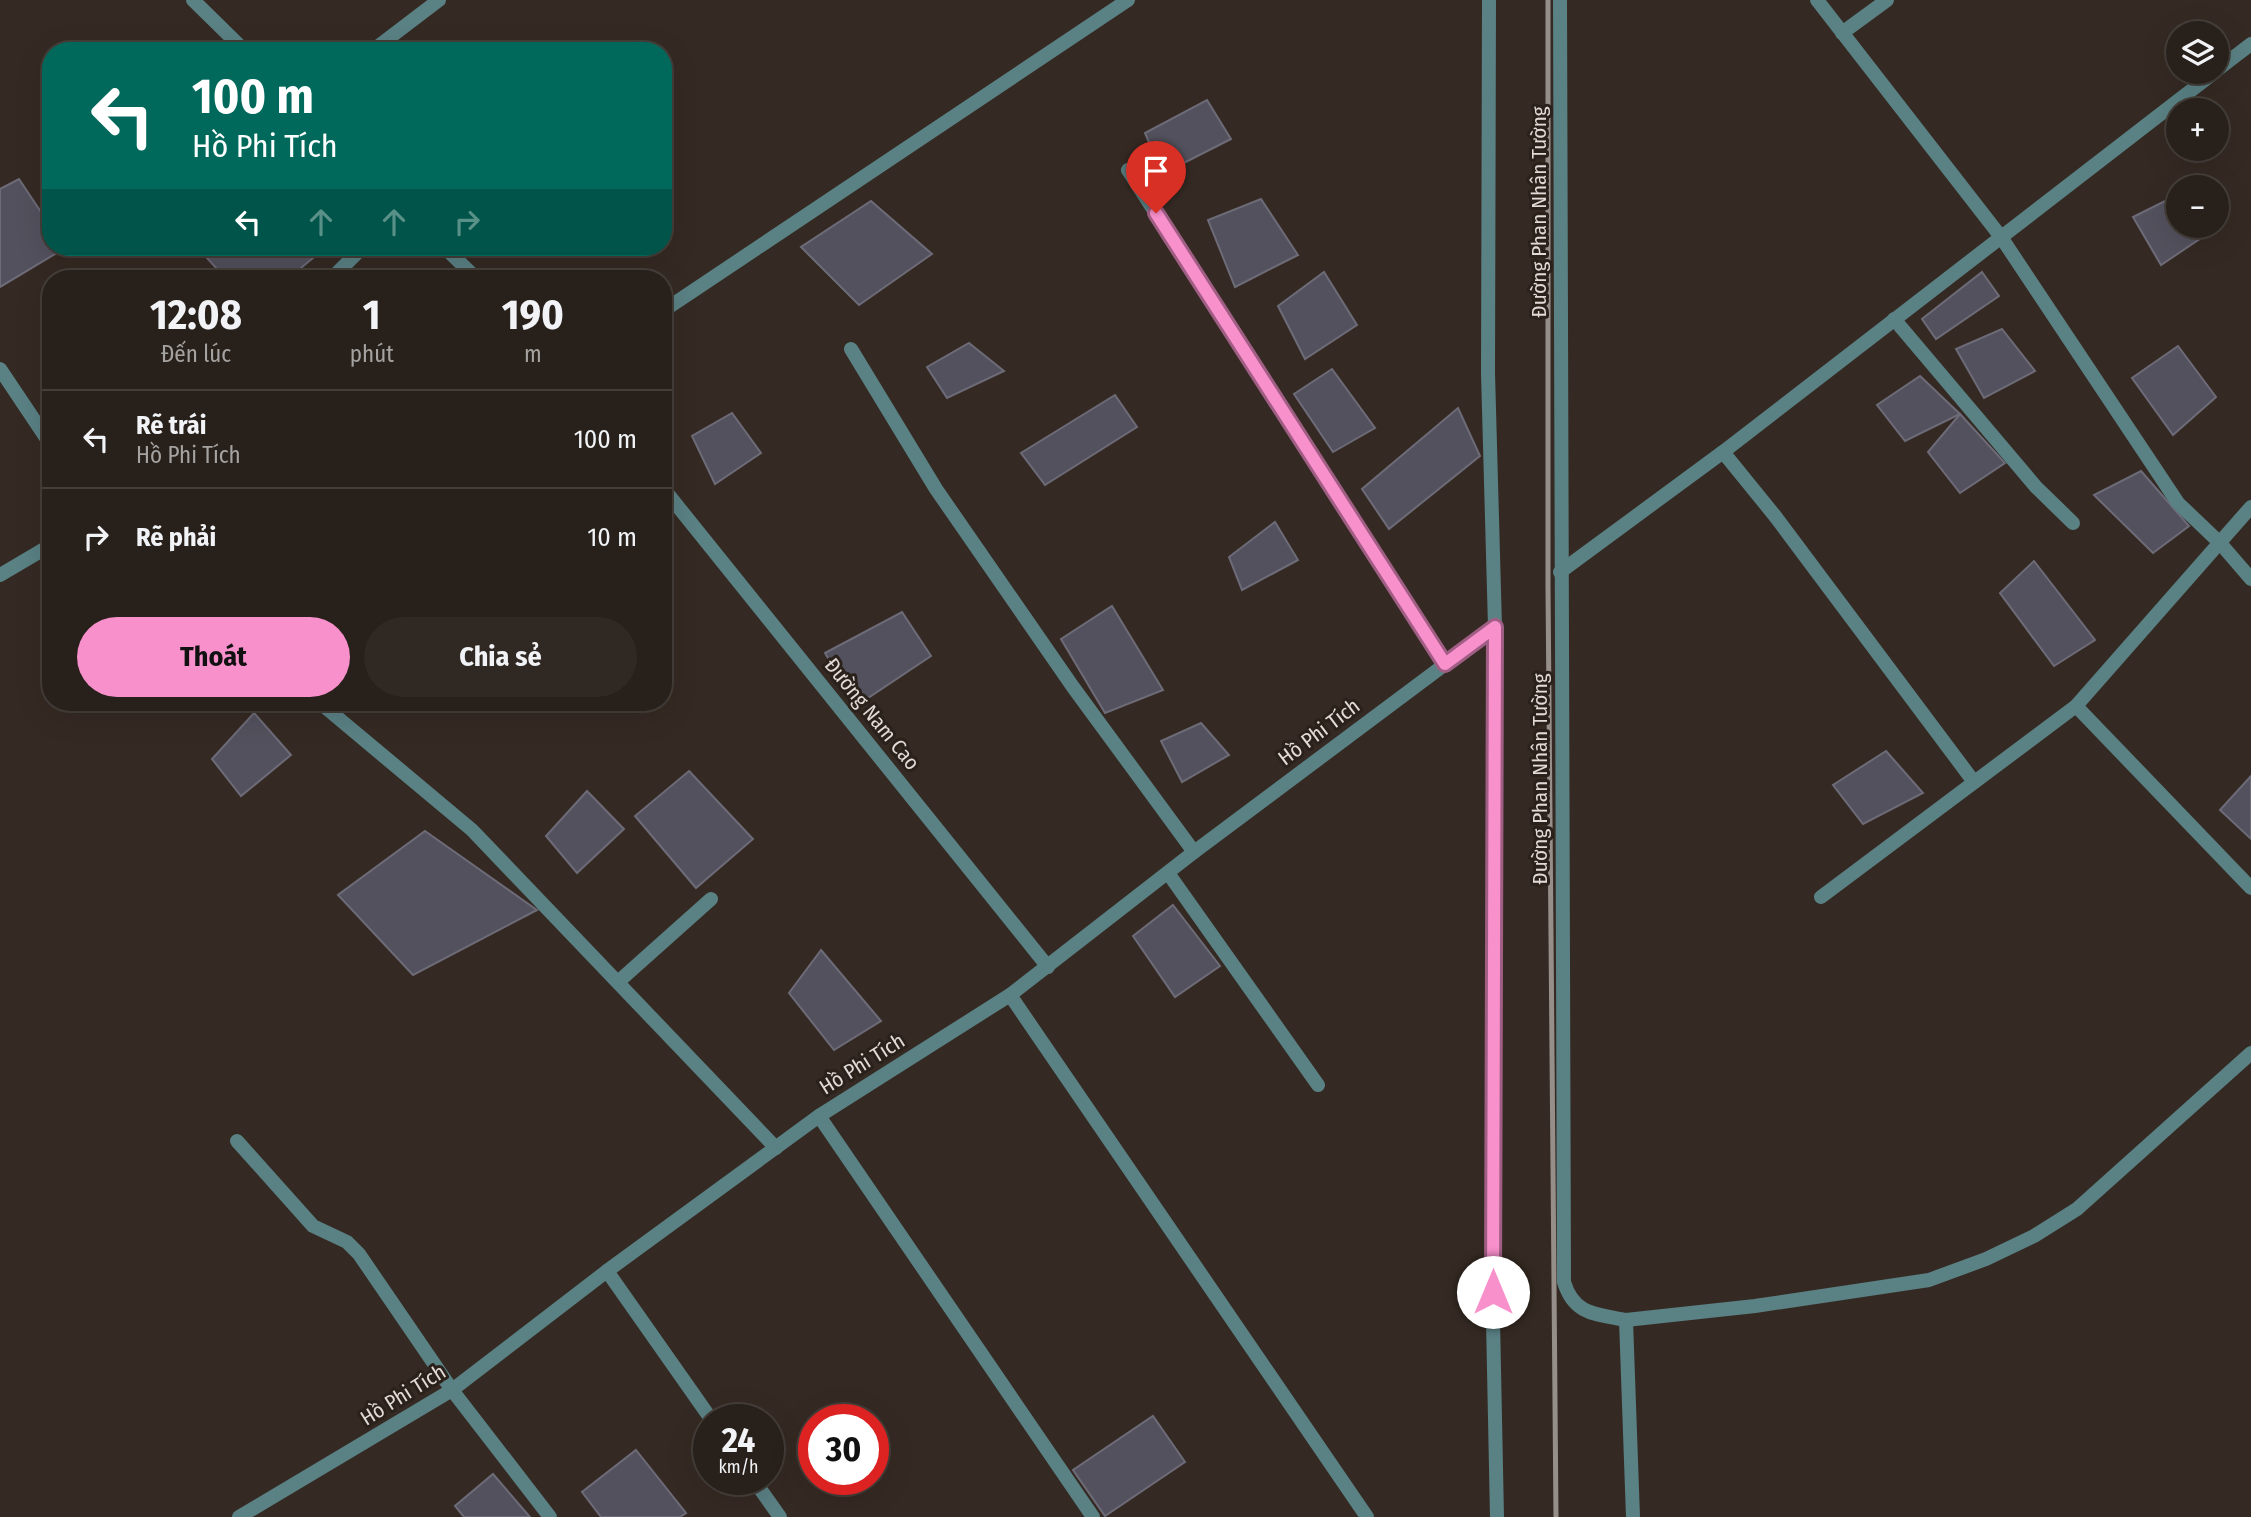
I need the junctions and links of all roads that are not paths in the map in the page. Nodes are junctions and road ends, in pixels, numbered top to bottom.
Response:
1 (193, 0) edge
2 (439, 0) edge
3 (1128, 0) edge
4 (1489, 0) edge
5 (1560, 0) edge
6 (1817, 0) edge
7 (1887, 0) edge
8 (1842, 33) junction
9 (235, 42) edge
10 (384, 42) edge
11 (2251, 44) edge
12 (2229, 61) edge
13 (2199, 84) edge
14 (1128, 170) dead end
15 (2001, 237) junction
16 (354, 256) edge
17 (453, 256) edge
18 (340, 270) edge
19 (467, 270) edge
20 (672, 305) edge
21 (1894, 319) junction
22 (851, 349) dead end
23 (0, 369) edge
24 (42, 432) edge
25 (1723, 452) junction
26 (672, 499) edge
27 (2251, 507) edge
28 (2073, 523) dead end
29 (2220, 543) junction
30 (42, 550) edge
31 (1560, 572) junction
32 (0, 575) edge
33 (2251, 579) edge
34 (1495, 627) junction
35 (1445, 664) junction
36 (2077, 706) junction
37 (330, 711) edge
38 (1974, 782) junction
39 (1194, 852) junction
40 (1168, 873) junction
41 (2251, 888) edge
42 (1821, 897) dead end
43 (710, 899) dead end
44 (1048, 967) junction
45 (618, 982) junction
46 (1010, 995) junction
47 (2251, 1053) edge
48 (1318, 1085) dead end
49 (819, 1116) junction
50 (237, 1141) dead end
51 (776, 1147) junction
52 (607, 1271) junction
53 (1626, 1320) junction
54 (452, 1390) junction
55 (700, 1404) edge
56 (764, 1495) edge
57 (239, 1517) edge
58 (550, 1517) edge
59 (780, 1517) edge
60 (1093, 1517) edge
61 (1367, 1517) edge
62 (1497, 1517) edge
63 (1633, 1517) edge

1 - 9 street
2 - 10 street
3 - 20 street
4 - 34 street
5 - 31 street, Đường Phan Nhân Tường
6 - 8 street
7 - 8 street
8 - 15 street
11 - 12 street
13 - 15 street
14 - 35 street
15 - 21 street
15 - 29 street
16 - 18 street
17 - 19 street
21 - 25 street
21 - 28 street
22 - 39 street
23 - 24 street
25 - 31 street
25 - 38 street
26 - 44 street, Đường Nam Cao
27 - 29 street
29 - 33 street
29 - 36 street
30 - 32 street
31 - 53 street, Đường Phan Nhân Tường
34 - 35 street, Hồ Phi Tích
34 - 62 street
35 - 39 street, Hồ Phi Tích
36 - 38 street
36 - 41 street
37 - 45 street
38 - 42 street
39 - 40 street, Hồ Phi Tích
40 - 44 street, Hồ Phi Tích
40 - 48 street
43 - 45 street
44 - 46 street, Hồ Phi Tích
45 - 51 street
46 - 49 street, Hồ Phi Tích
46 - 61 street
47 - 53 street, Đường Phan Nhân Tường
49 - 51 street, Hồ Phi Tích
49 - 60 street
50 - 54 street
51 - 52 street, Hồ Phi Tích
52 - 54 street, Hồ Phi Tích
52 - 55 street
53 - 63 street
54 - 57 street, Hồ Phi Tích
54 - 58 street
56 - 59 street

